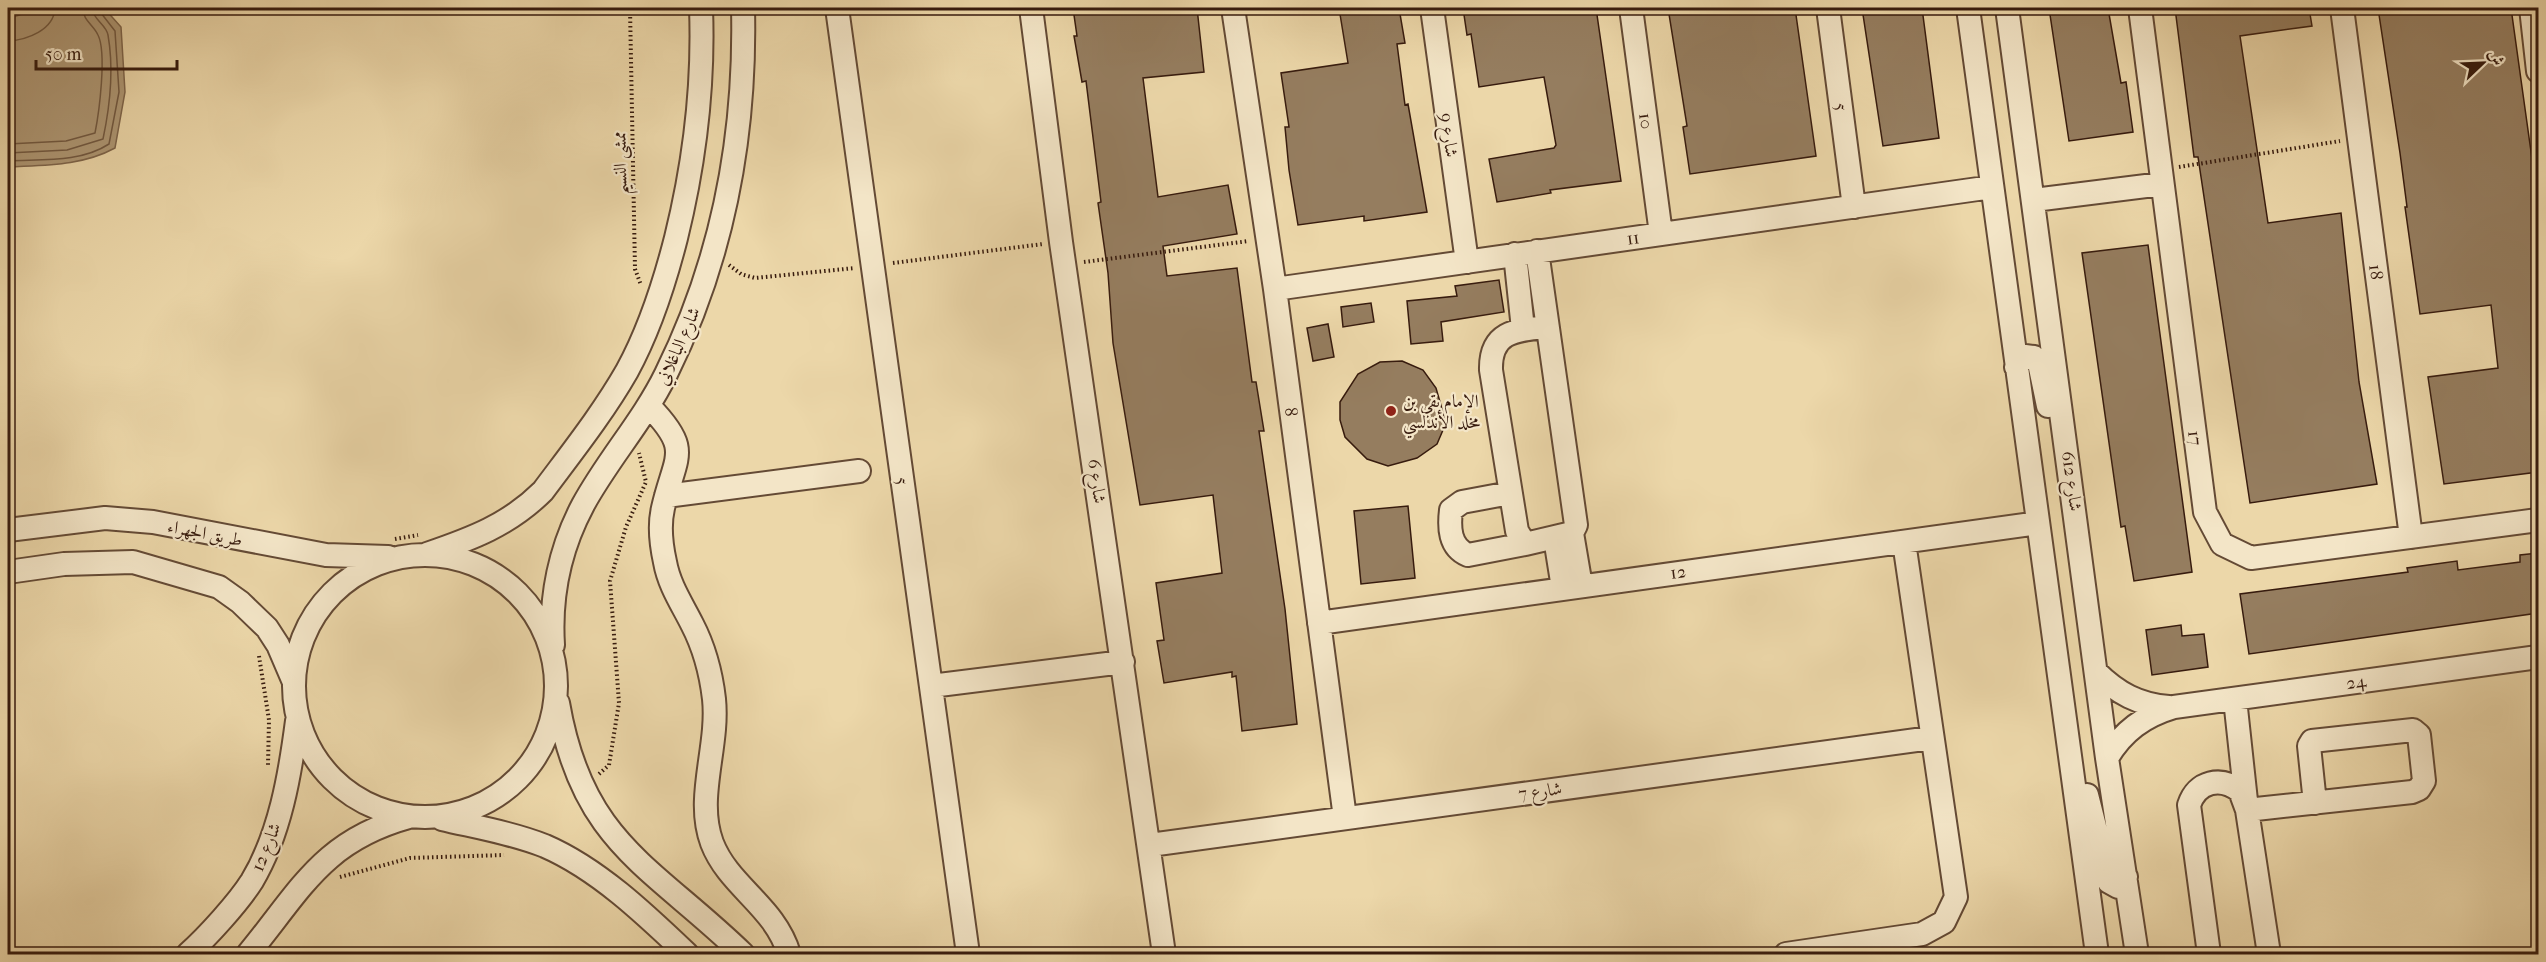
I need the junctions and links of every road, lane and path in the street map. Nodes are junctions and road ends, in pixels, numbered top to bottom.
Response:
1 (630, 8) edge
2 (700, 8) edge
3 (743, 8) edge
4 (837, 8) edge
5 (1031, 8) edge
6 (1233, 8) edge
7 (1432, 8) edge
8 (1631, 8) edge
9 (1828, 8) edge
10 (1968, 8) edge
11 (2007, 8) edge
12 (2140, 8) edge
13 (2342, 8) edge
14 (2531, 8) edge
15 (2538, 70) edge
16 (2359, 138) junction
17 (2161, 177) junction
18 (1992, 187) junction
19 (2034, 200) junction
20 (1854, 207) junction
21 (1661, 234) junction
22 (1267, 239) junction
23 (1538, 251) junction
24 (1515, 254) junction
25 (1467, 262) junction
26 (1065, 265) junction
27 (1275, 289) junction
28 (653, 316) junction
29 (1546, 327) junction
30 (1523, 329) junction
31 (2016, 367) junction
32 (649, 406) junction
33 (633, 430) junction
34 (859, 471) dead end
35 (1510, 493) junction
36 (666, 496) junction
37 (2075, 502) junction
38 (8, 515) edge
39 (2538, 520) edge
40 (2038, 523) junction
41 (60, 524) junction
42 (8, 530) edge
43 (1563, 536) junction
44 (2411, 537) junction
45 (1904, 542) junction
46 (1525, 544) junction
47 (410, 546) junction
48 (8, 572) edge
49 (1572, 587) junction
50 (1319, 623) junction
51 (258, 648) dead end
52 (2538, 657) edge
53 (554, 662) junction
54 (1123, 662) junction
55 (2096, 672) junction
56 (294, 684) junction
57 (555, 685) junction
58 (930, 686) junction
59 (2235, 699) junction
60 (2174, 707) junction
61 (298, 717) junction
62 (1931, 738) junction
63 (2069, 750) junction
64 (2107, 758) junction
65 (268, 767) dead end
66 (582, 788) junction
67 (2315, 803) junction
68 (2247, 810) junction
69 (411, 817) junction
70 (435, 817) junction
71 (1345, 818) junction
72 (1150, 845) junction
73 (508, 855) dead end
74 (2126, 877) junction
75 (332, 880) dead end
76 (188, 954) edge
77 (248, 954) edge
78 (687, 954) edge
79 (743, 954) edge
80 (789, 954) edge
81 (968, 954) edge
82 (1164, 954) edge
83 (1786, 954) edge
84 (2097, 954) edge
85 (2137, 954) edge
86 (2209, 954) edge
87 (2269, 954) edge

1 - 28 path, ممشى النسيم
2 - 28 street, شارع الباغلاني
3 - 32 street, شارع الباغلاني
4 - 58 street, 5
5 - 26 street, شارع 6
6 - 22 street, 8
7 - 25 street, شارع 9
8 - 21 street, 10
9 - 20 street, 5
10 - 18 street
11 - 19 street, شارع 612
12 - 17 street, 17
13 - 16 street, 18
14 - 15 street
16 - 17 path
16 - 44 street, 18
17 - 19 street
17 - 44 street, 17
18 - 20 street, 11
18 - 31 street
19 - 37 street, شارع 612
20 - 21 street, 11
21 - 23 street, 11
22 - 26 path
22 - 27 street, 8
23 - 24 street, 11
23 - 29 street
24 - 25 street, 11
24 - 30 street
25 - 27 street, 11
26 - 54 street, شارع 6
27 - 50 street, 8
28 - 47 street, شارع الباغلاني
29 - 30 street
29 - 43 street
30 - 35 street
31 - 37 street
31 - 40 street
32 - 33 street, شارع الباغلاني
32 - 36 street
33 - 53 street, شارع الباغلاني
33 - 66 path
34 - 36 street
35 - 46 street
35 - 46 street
36 - 80 street
37 - 55 street, شارع 612
38 - 41 street
39 - 44 street, 17
40 - 45 street, 12
40 - 63 street
41 - 42 street, طريق الجهراء
41 - 47 street, طريق الجهراء
43 - 46 street
43 - 49 street
45 - 49 street, 12
45 - 62 street
47 - 53 street
47 - 56 street, شارع الباغلاني
48 - 56 street
49 - 50 street, 12
50 - 71 street, 8
51 - 65 path
52 - 59 street, 24
53 - 57 street, شارع الباغلاني
54 - 58 street
54 - 72 street, شارع 6
55 - 60 street, 24
55 - 64 street, شارع 612
56 - 61 street
57 - 66 street
57 - 70 street
58 - 81 street, 5
59 - 60 street, 24
59 - 68 street
60 - 64 street, 24
61 - 69 street
61 - 76 street, شارع 12
62 - 71 street, شارع 7
62 - 83 street
63 - 74 street
63 - 84 street
64 - 74 street, شارع 612
66 - 79 street
67 - 67 street
67 - 68 street
68 - 86 street
68 - 87 street
69 - 70 street
69 - 77 street
70 - 78 street
71 - 72 street, شارع 7
72 - 82 street, شارع 6
73 - 75 path
74 - 85 street, شارع 612

